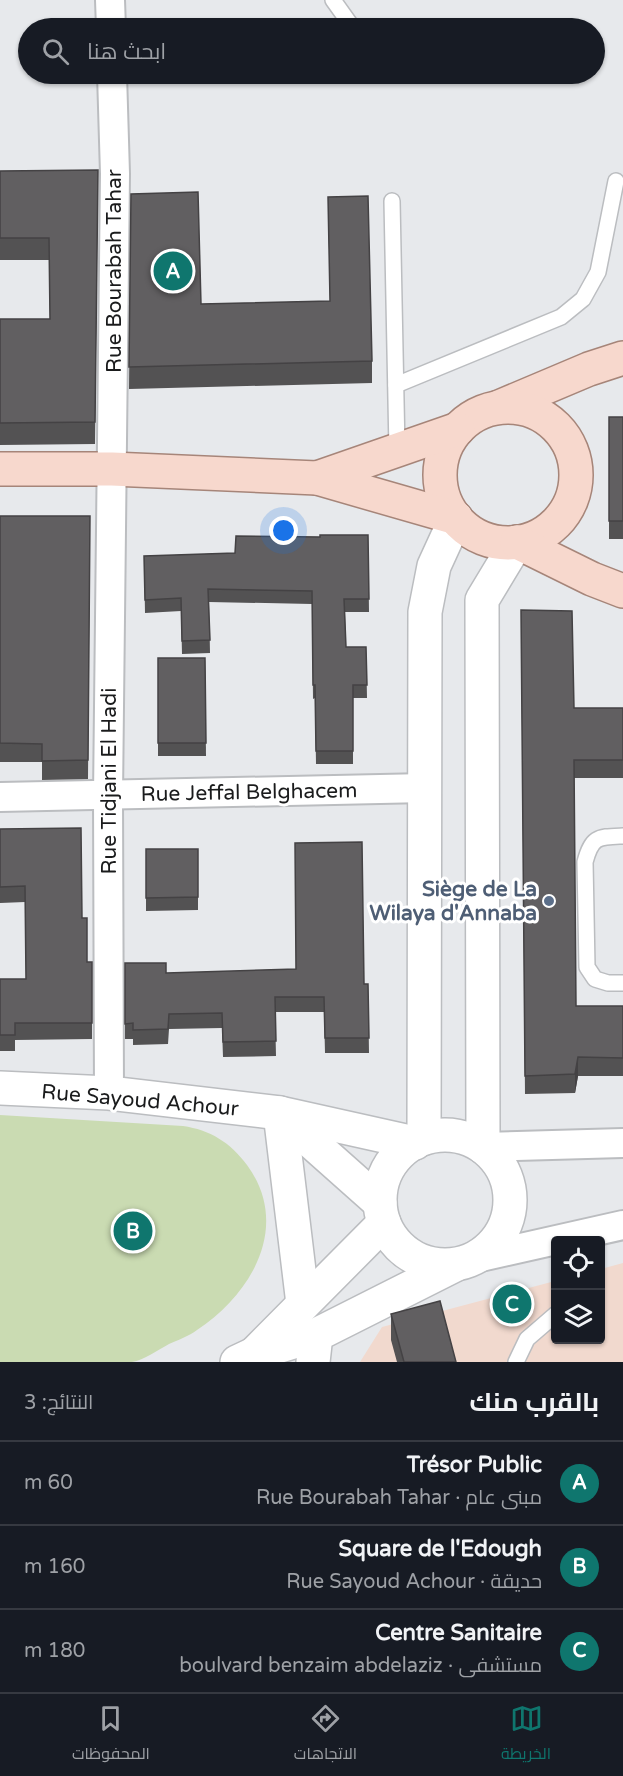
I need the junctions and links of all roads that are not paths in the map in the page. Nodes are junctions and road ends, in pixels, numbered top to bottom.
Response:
1 (110, 0) edge
2 (333, 0) edge
3 (111, 18) edge
4 (346, 18) edge
5 (111, 84) edge
6 (616, 181) dead end
7 (392, 201) dead end
8 (623, 358) edge
9 (396, 385) junction
10 (499, 407) junction
11 (458, 429) junction
12 (397, 450) junction
13 (0, 469) edge
14 (112, 469) junction
15 (317, 478) junction
16 (456, 518) junction
17 (517, 542) junction
18 (623, 591) edge
19 (426, 788) junction
20 (108, 796) junction
21 (0, 797) edge
22 (623, 836) edge
23 (623, 983) edge
24 (0, 1088) edge
25 (109, 1093) junction
26 (280, 1113) junction
27 (419, 1141) junction
28 (623, 1143) edge
29 (483, 1147) junction
30 (382, 1213) junction
31 (623, 1225) edge
32 (585, 1236) edge
33 (551, 1243) edge
34 (465, 1261) junction
35 (303, 1304) junction
36 (551, 1317) edge
37 (314, 1349) edge
38 (250, 1360) edge
39 (516, 1362) edge

1 - 3 street
2 - 4 lane
5 - 14 street, Rue Bourabah Tahar
6 - 9 lane
7 - 9 lane
8 - 10 main road
9 - 12 lane
10 - 11 main road
10 - 17 main road
11 - 12 main road
11 - 16 main road
12 - 15 main road
13 - 14 main road
14 - 15 main road
14 - 20 street, Rue Tidjani El Hadi
15 - 16 main road
16 - 17 main road
16 - 19 main road
17 - 18 main road
17 - 29 main road
19 - 20 street, Rue Jeffal Belghacem
19 - 27 main road
20 - 21 street, Rue Jeffal Belghacem
20 - 25 street, Rue Tidjani El Hadi
22 - 23 lane
24 - 25 main road, Rue Sayoud Achour
25 - 26 main road, Rue Sayoud Achour
26 - 27 main road, Rue Sayoud Achour
26 - 30 main road
26 - 35 main road
27 - 29 main road
27 - 30 main road
28 - 29 street
29 - 34 main road
30 - 34 main road
30 - 35 main road
31 - 32 street
33 - 34 street
34 - 37 main road
35 - 38 main road
36 - 39 lane
37 - 38 main road

